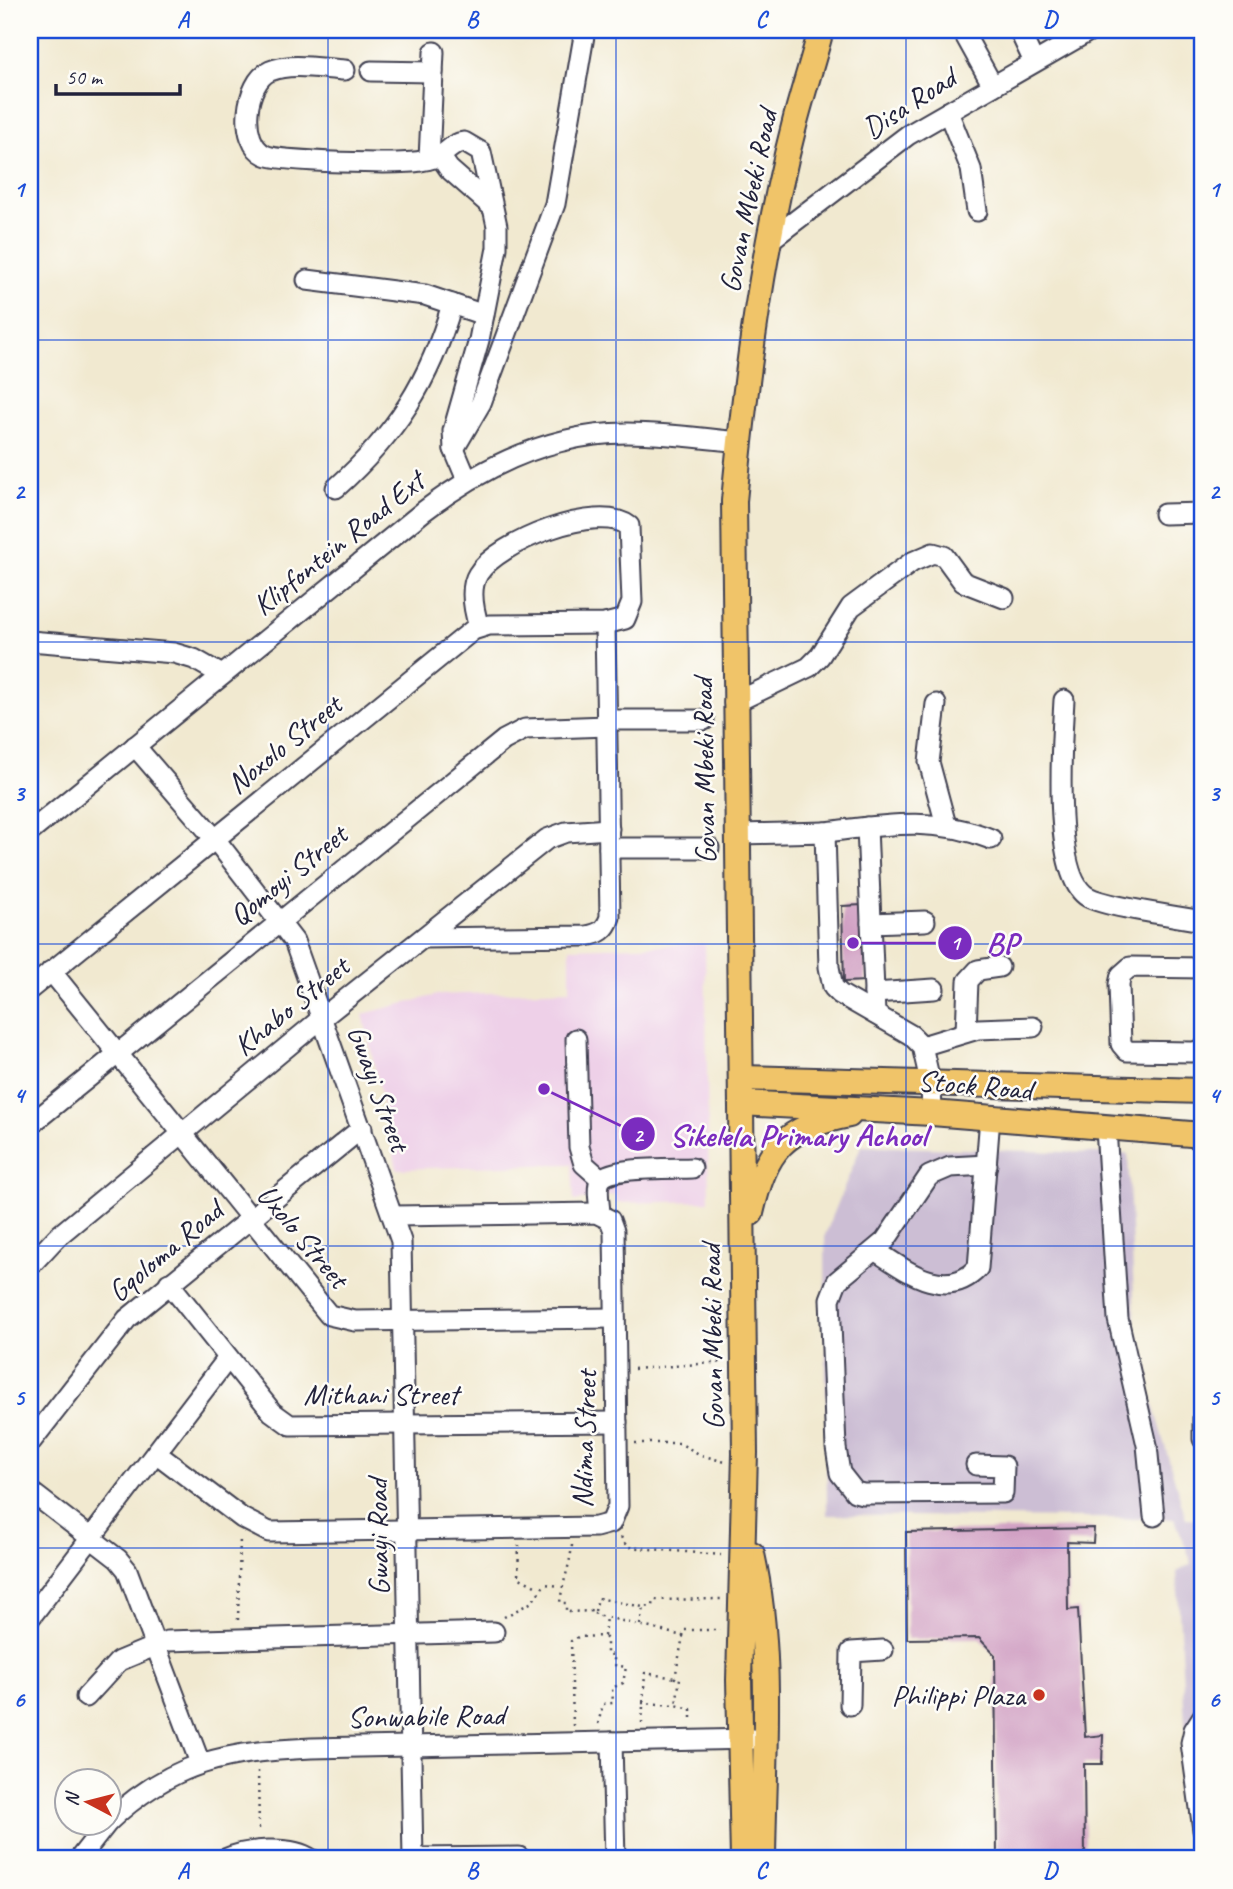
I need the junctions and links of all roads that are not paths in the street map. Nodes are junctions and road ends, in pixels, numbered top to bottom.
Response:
1 (585, 30) edge
2 (821, 30) edge
3 (962, 30) edge
4 (1019, 30) edge
5 (1091, 30) edge
6 (1034, 62) junction
7 (345, 70) dead end
8 (371, 71) dead end
9 (993, 86) junction
10 (948, 112) junction
11 (434, 158) junction
12 (490, 205) junction
13 (977, 211) dead end
14 (769, 241) junction
15 (307, 280) dead end
16 (452, 304) junction
17 (484, 315) junction
18 (739, 442) junction
19 (454, 449) junction
20 (467, 480) junction
21 (337, 488) dead end
22 (1203, 513) edge
23 (1164, 514) dead end
24 (1004, 598) dead end
25 (605, 624) junction
26 (479, 626) junction
27 (30, 641) edge
28 (222, 675) junction
29 (1064, 700) dead end
30 (734, 703) junction
31 (936, 704) dead end
32 (704, 720) dead end
33 (607, 723) junction
34 (135, 746) junction
35 (946, 825) junction
36 (867, 827) junction
37 (30, 832) edge
38 (825, 832) junction
39 (738, 834) junction
40 (991, 838) dead end
41 (215, 839) junction
42 (609, 839) junction
43 (709, 848) dead end
44 (279, 920) junction
45 (925, 921) dead end
46 (1203, 921) edge
47 (871, 923) junction
48 (424, 938) junction
49 (999, 967) dead end
50 (1203, 968) edge
51 (51, 971) junction
52 (30, 989) edge
53 (934, 989) dead end
54 (874, 993) junction
55 (875, 1014) junction
56 (322, 1018) junction
57 (1033, 1027) dead end
58 (966, 1032) junction
59 (576, 1039) dead end
60 (922, 1046) junction
61 (1203, 1050) edge
62 (118, 1054) junction
63 (741, 1079) junction
64 (931, 1085) junction
65 (1203, 1091) edge
66 (741, 1104) junction
67 (882, 1110) junction
68 (932, 1113) junction
69 (990, 1117) junction
70 (30, 1125) edge
71 (362, 1128) junction
72 (1106, 1128) junction
73 (183, 1135) junction
74 (1203, 1135) edge
75 (987, 1166) junction
76 (692, 1168) dead end
77 (601, 1179) junction
78 (600, 1214) junction
79 (394, 1216) junction
80 (250, 1219) junction
81 (742, 1241) junction
82 (876, 1251) junction
83 (30, 1266) edge
84 (169, 1283) junction
85 (615, 1318) junction
86 (404, 1321) junction
87 (228, 1358) junction
88 (1203, 1419) edge
89 (617, 1422) junction
90 (406, 1425) junction
91 (1203, 1438) edge
92 (30, 1443) edge
93 (156, 1453) junction
94 (976, 1465) dead end
95 (30, 1491) edge
96 (1154, 1516) dead end
97 (745, 1520) junction
98 (408, 1528) junction
99 (90, 1537) junction
100 (30, 1618) edge
101 (494, 1632) road end
102 (409, 1634) junction
103 (155, 1645) junction
104 (883, 1650) dead end
105 (86, 1697) dead end
106 (850, 1705) dead end
107 (1203, 1716) edge
108 (752, 1739) junction
109 (606, 1742) junction
110 (411, 1746) junction
111 (200, 1763) junction
112 (122, 1810) edge
113 (1203, 1830) edge
114 (97, 1836) edge
115 (519, 1857) dead end
116 (413, 1858) edge
117 (79, 1859) edge
118 (225, 1859) edge
119 (311, 1859) edge
120 (615, 1859) edge
121 (743, 1859) edge
122 (763, 1859) edge

1 - 19 street
2 - 14 main road, Govan Mbeki Road
3 - 9 street
4 - 6 street
5 - 6 street, Disa Road
6 - 9 street, Disa Road
7 - 11 street
8 - 11 street
9 - 10 street, Disa Road
10 - 13 street
10 - 14 street, Disa Road
11 - 12 street
11 - 12 street
12 - 17 street
14 - 18 main road, Govan Mbeki Road
15 - 16 street
16 - 17 street
16 - 21 street
17 - 19 street
18 - 20 street, Klipfontein Road Ext
18 - 30 main road, Govan Mbeki Road
19 - 20 street
20 - 28 street, Klipfontein Road Ext
22 - 23 street
24 - 30 street
25 - 26 street
25 - 26 street
25 - 33 street
26 - 41 street, Noxolo Street
27 - 28 street
28 - 34 street, Klipfontein Road Ext
29 - 46 street
30 - 39 main road, Govan Mbeki Road
31 - 35 street
32 - 33 street, Qomoyi Street
33 - 42 street
33 - 44 street, Qomoyi Street
34 - 37 street, Klipfontein Road Ext
34 - 41 street, Gwayi Street
35 - 36 street
35 - 40 street
36 - 38 street
36 - 47 street
38 - 39 street
38 - 55 street
39 - 63 main road, Govan Mbeki Road
41 - 44 street, Gwayi Street
41 - 51 street, Noxolo Street
42 - 43 street, Khabo Street
42 - 48 street, Khabo Street
42 - 48 street
44 - 56 street, Gwayi Street
44 - 62 street, Qomoyi Street
45 - 47 street
47 - 54 street
48 - 56 street, Khabo Street
49 - 58 street
50 - 61 street
51 - 52 street, Noxolo Street
51 - 62 street, Uxolo Street
53 - 54 street
54 - 55 street
55 - 60 street
56 - 71 street, Gwayi Street
56 - 73 street, Khabo Street
57 - 58 street
58 - 60 street
59 - 77 street
60 - 64 street
62 - 70 street, Qomoyi Street
62 - 73 street, Uxolo Street
63 - 64 main road, Stock Road
63 - 66 main road, Govan Mbeki Road
64 - 65 main road, Stock Road
64 - 68 street
66 - 67 main road, Stock Road
66 - 81 main road, Govan Mbeki Road
67 - 68 main road, Stock Road
67 - 81 main road
68 - 69 main road, Stock Road
69 - 72 main road, Stock Road
69 - 75 street
71 - 79 street, Gwayi Street
71 - 80 street, Gqoloma Road
72 - 74 main road, Stock Road
72 - 96 street
73 - 80 street, Uxolo Street
73 - 83 street, Khabo Street
75 - 82 street
75 - 82 street
76 - 77 street
77 - 78 street
78 - 79 street
78 - 85 street, Ndima Street
79 - 86 street, Gwayi Road
80 - 84 street, Gqoloma Road
80 - 86 street, Uxolo Street
81 - 97 main road, Govan Mbeki Road
82 - 94 street
84 - 87 street, Mithani Street
84 - 92 street, Gqoloma Road
85 - 86 street, Uxolo Street
85 - 89 street, Ndima Street
86 - 90 street, Gwayi Road
87 - 90 street, Mithani Street
87 - 93 street
88 - 91 street
89 - 90 street, Mithani Street
89 - 98 street, Ndima Street
90 - 98 street, Gwayi Road
93 - 98 street, Ndima Street
93 - 99 street
95 - 99 street
97 - 108 main road, Govan Mbeki Road
97 - 108 main road, Govan Mbeki Road
98 - 102 street, Gwayi Road
99 - 100 street
99 - 103 street
101 - 102 street
102 - 103 street
102 - 110 street, Gwayi Road
103 - 105 street
103 - 111 street
104 - 106 street
107 - 113 street
108 - 109 street, Sonwabile Road
108 - 121 main road, Govan Mbeki Road
108 - 122 main road, Govan Mbeki Road
109 - 110 street, Sonwabile Road
109 - 120 street
110 - 111 street, Sonwabile Road
110 - 116 street, Gwayi Road
111 - 112 street, Sonwabile Road
114 - 117 street, Sonwabile Road
115 - 116 street
118 - 119 street

